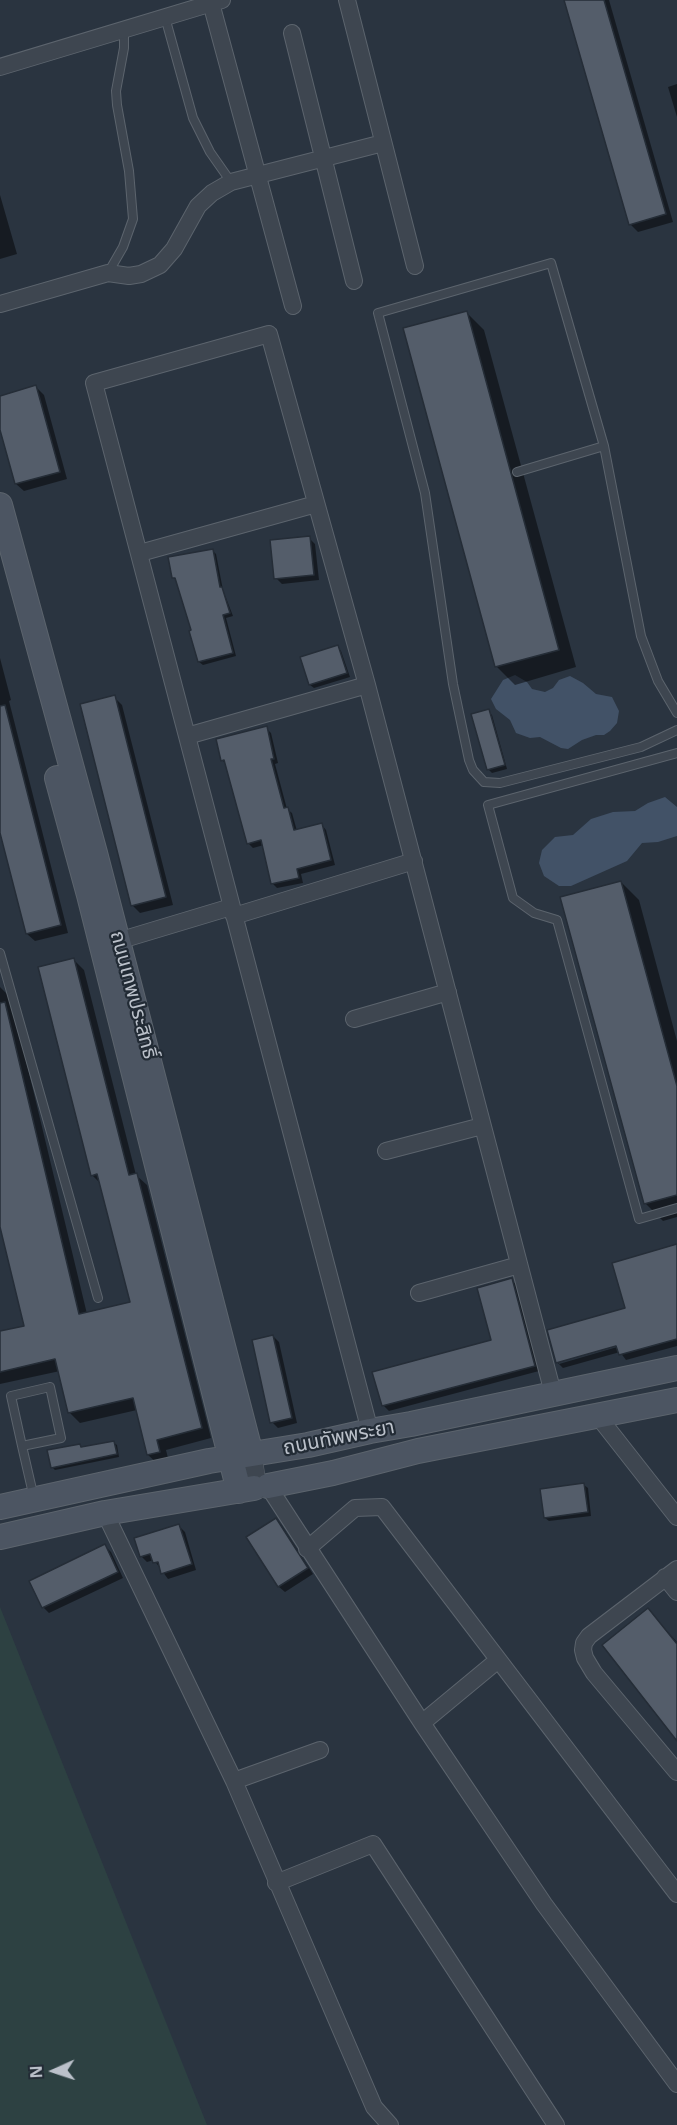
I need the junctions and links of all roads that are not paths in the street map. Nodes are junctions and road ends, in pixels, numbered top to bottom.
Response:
1 (347, 0) edge
2 (217, 2) edge
3 (165, 17) junction
4 (124, 29) junction
5 (292, 33) dead end
6 (0, 67) edge
7 (383, 143) junction
8 (323, 158) junction
9 (256, 175) junction
10 (231, 182) junction
11 (415, 266) dead end
12 (108, 273) junction
13 (354, 281) dead end
14 (0, 304) edge
15 (293, 306) dead end
16 (604, 446) junction
17 (517, 472) dead end
18 (316, 504) junction
19 (0, 505) edge
20 (140, 553) junction
21 (0, 567) edge
22 (367, 685) junction
23 (677, 712) edge
24 (677, 730) edge
25 (187, 736) junction
26 (677, 753) edge
27 (414, 861) junction
28 (233, 911) junction
29 (118, 941) junction
30 (0, 953) edge
31 (2, 972) edge
32 (448, 992) junction
33 (354, 1019) dead end
34 (482, 1126) junction
35 (386, 1151) dead end
36 (677, 1208) edge
37 (519, 1265) junction
38 (419, 1293) dead end
39 (98, 1298) dead end
40 (677, 1368) edge
41 (553, 1393) junction
42 (677, 1401) edge
43 (597, 1415) junction
44 (370, 1431) junction
45 (22, 1446) junction
46 (241, 1456) junction
47 (254, 1488) junction
48 (34, 1499) junction
49 (0, 1507) edge
50 (105, 1513) junction
51 (677, 1517) edge
52 (0, 1537) edge
53 (307, 1549) junction
54 (671, 1573) edge
55 (677, 1592) edge
56 (498, 1660) junction
57 (422, 1724) junction
58 (320, 1750) dead end
59 (677, 1772) edge
60 (234, 1781) junction
61 (276, 1882) junction
62 (677, 1894) edge
63 (677, 2085) edge
64 (390, 2125) edge
65 (556, 2125) edge

1 - 7 street
2 - 3 street
2 - 9 street
3 - 4 street
3 - 10 lane
4 - 6 street
4 - 12 lane
5 - 8 street
7 - 8 street
7 - 11 street
8 - 9 street
8 - 13 street
9 - 10 street
9 - 15 street
10 - 12 street
12 - 14 street
16 - 17 lane
16 - 23 lane
16 - 24 lane
18 - 20 street
18 - 20 street
18 - 22 street
19 - 29 main road, ถนนเทพประสิทธิ์
20 - 25 street
21 - 46 main road, ถนนเทพประสิทธิ์
22 - 25 street
22 - 27 street
25 - 28 street
26 - 36 lane
27 - 28 street
27 - 32 street
28 - 29 street
28 - 44 street
29 - 46 main road, ถนนเทพประสิทธิ์
30 - 31 lane
31 - 39 lane
32 - 33 street
32 - 34 street
34 - 35 street
34 - 37 street
37 - 38 street
37 - 41 street
40 - 41 main road, ถนนทัพพระยา
41 - 44 main road, ถนนทัพพระยา
42 - 43 main road, ถนนทัพพระยา
43 - 47 main road, ถนนทัพพระยา
43 - 51 street
44 - 46 main road, ถนนทัพพระยา
45 - 45 lane
45 - 48 lane
46 - 47 main road, ถนนเทพประสิทธิ์
46 - 48 main road, ถนนทัพพระยา
47 - 50 main road, ถนนทัพพระยา
47 - 53 street
48 - 49 main road, ถนนทัพพระยา
50 - 52 main road, ถนนทัพพระยา
50 - 60 street
53 - 56 street
53 - 57 street
54 - 55 street
54 - 59 street
56 - 57 street
56 - 62 street
57 - 63 street
58 - 60 street
60 - 61 street
61 - 64 street
61 - 65 street

